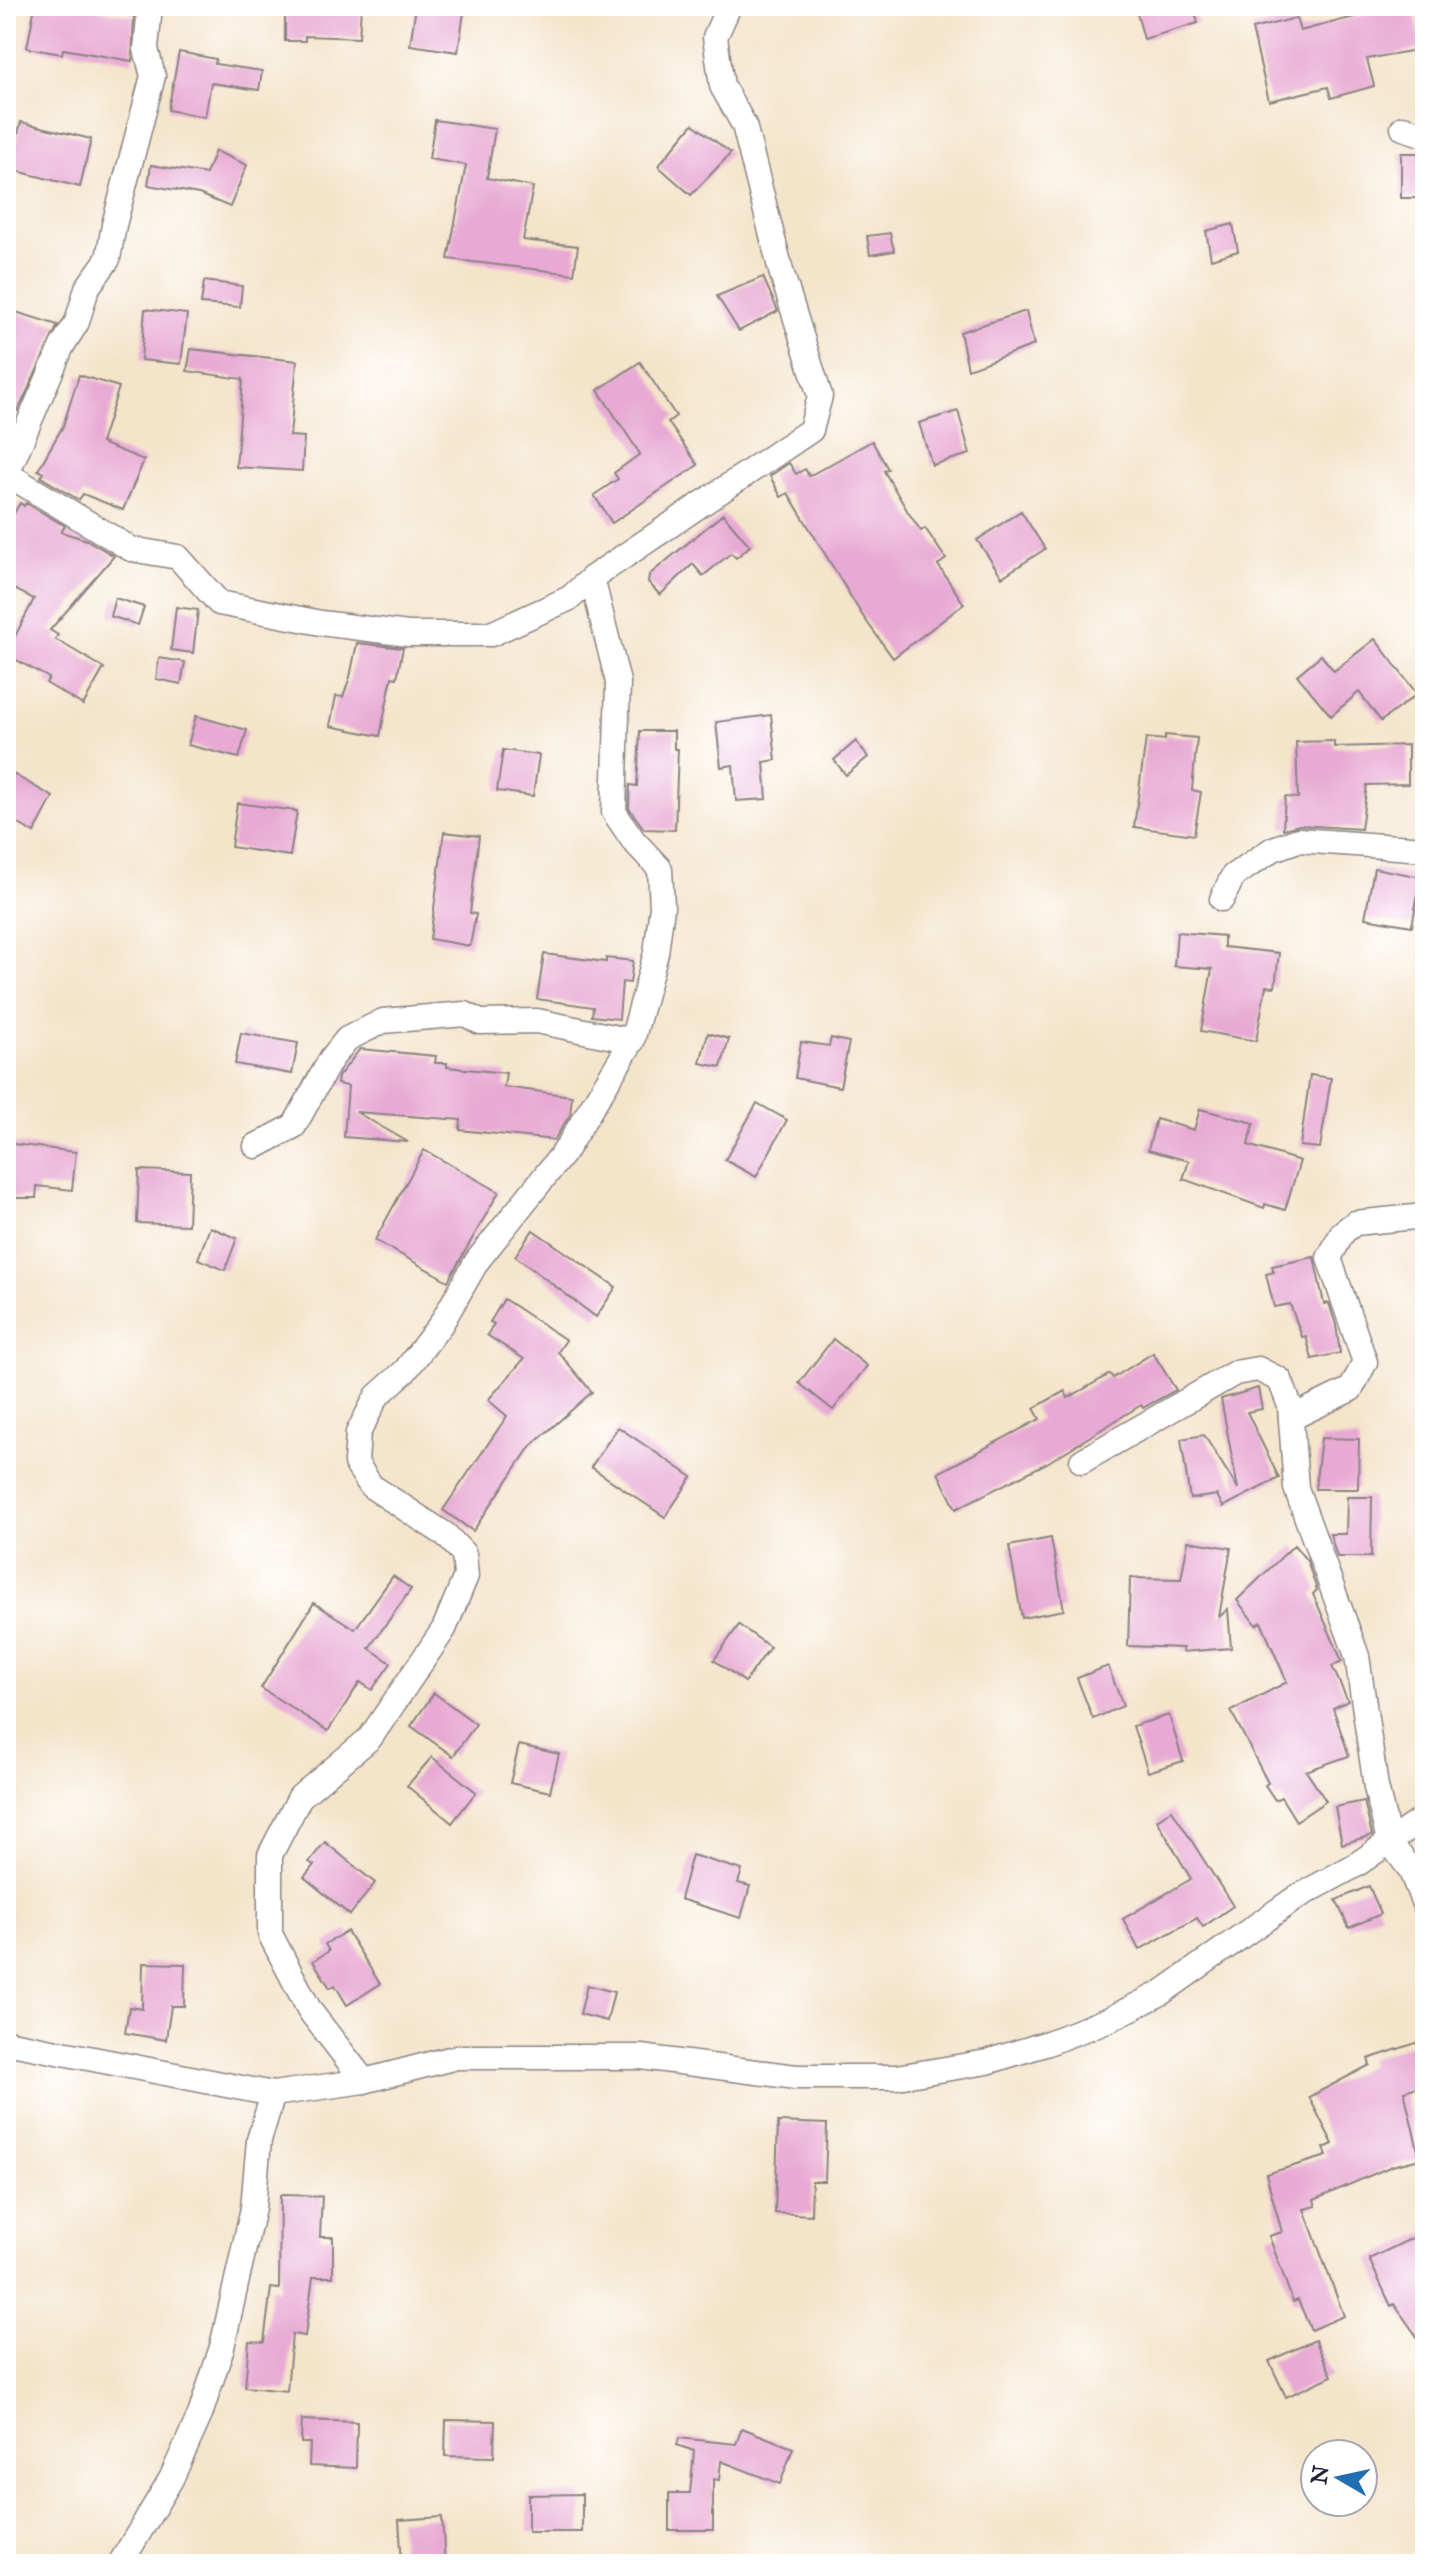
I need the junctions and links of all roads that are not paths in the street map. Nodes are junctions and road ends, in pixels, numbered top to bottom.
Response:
1 (150, 6) edge
2 (729, 6) edge
3 (6, 475) edge
4 (592, 578) junction
5 (1425, 849) edge
6 (1222, 899) dead end
7 (632, 1041) junction
8 (256, 1146) dead end
9 (1425, 1216) edge
10 (1291, 1418) junction
11 (1082, 1461) dead end
12 (1425, 1817) edge
13 (1389, 1841) junction
14 (1425, 1906) edge
15 (6, 2042) edge
16 (364, 2081) junction
17 (273, 2094) junction
18 (120, 2564) edge

1 - 3 street
2 - 4 street
3 - 4 street
4 - 7 street
5 - 6 street
7 - 8 street
7 - 16 street
9 - 10 street
10 - 11 street
10 - 13 street
12 - 13 street
13 - 14 street
13 - 16 street
15 - 17 street
16 - 17 street
17 - 18 street

